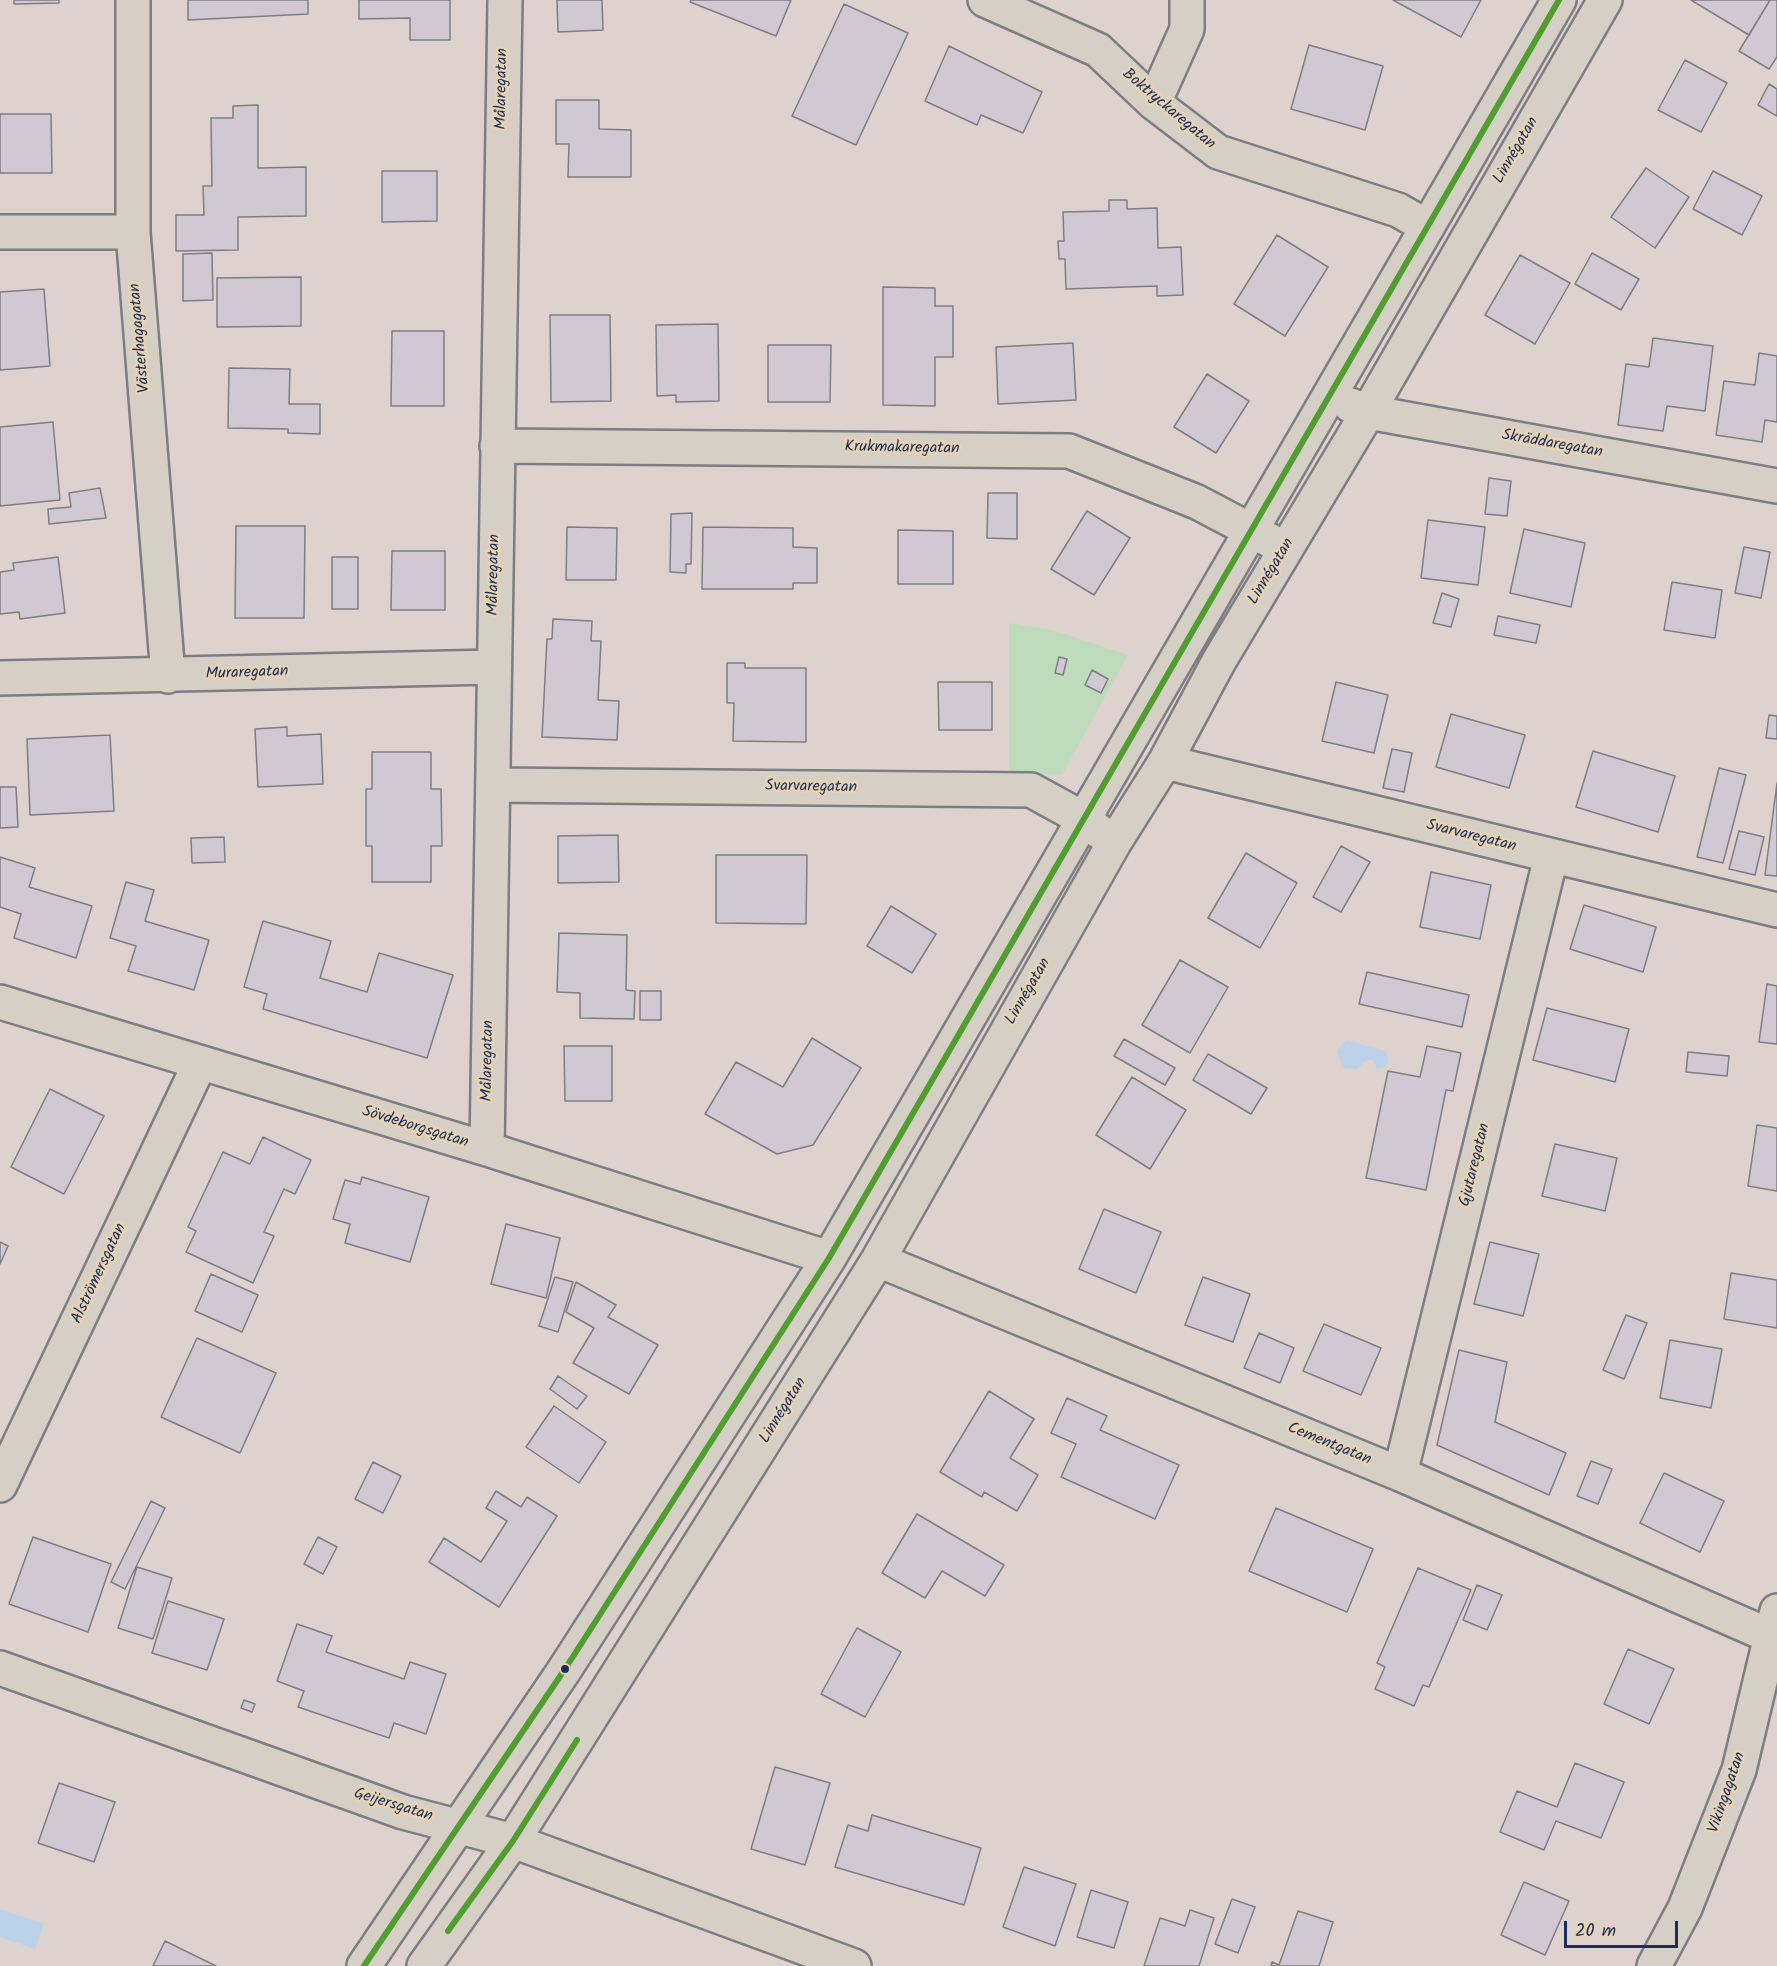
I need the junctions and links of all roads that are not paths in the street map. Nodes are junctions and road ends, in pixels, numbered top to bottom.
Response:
1 (134, 0) edge
2 (505, 0) edge
3 (985, 0) edge
4 (1187, 0) edge
5 (1559, 0) edge
6 (1605, 0) edge
7 (1154, 103) junction
8 (1426, 226) junction
9 (0, 232) edge
10 (133, 232) junction
11 (1328, 397) junction
12 (1368, 412) junction
13 (497, 446) junction
14 (1777, 486) edge
15 (1251, 530) junction
16 (1286, 549) junction
17 (493, 667) junction
18 (168, 676) junction
19 (0, 678) edge
20 (1165, 762) junction
21 (493, 785) junction
22 (1082, 818) junction
23 (1114, 843) junction
24 (1551, 857) junction
25 (1777, 909) edge
26 (0, 1002) edge
27 (200, 1064) junction
28 (488, 1149) junction
29 (830, 1258) junction
30 (878, 1260) junction
31 (1400, 1474) junction
32 (0, 1485) edge
33 (1775, 1628) edge
34 (0, 1668) edge
35 (459, 1825) junction
36 (513, 1841) junction
37 (364, 1966) edge
38 (424, 1966) edge
39 (854, 1966) edge
40 (1654, 1966) edge

1 - 10 street, Västerhagagatan
2 - 13 street, Målaregatan
3 - 7 street, Boktryckaregatan
4 - 7 street
5 - 8 street
6 - 12 street, Linnégatan
7 - 8 street, Boktryckaregatan
8 - 11 street
9 - 10 street
10 - 18 street, Västerhagagatan
11 - 12 street, Skräddaregatan
11 - 15 street
12 - 14 street, Skräddaregatan
12 - 16 street, Linnégatan
13 - 15 street, Krukmakaregatan
13 - 17 street, Målaregatan
15 - 16 street, Krukmakaregatan
15 - 22 street
16 - 20 street, Linnégatan
17 - 18 street, Muraregatan
17 - 21 street, Målaregatan
18 - 19 street, Muraregatan
20 - 23 street, Linnégatan
20 - 24 street, Svarvaregatan
21 - 22 street, Svarvaregatan
21 - 28 street, Målaregatan
22 - 23 street, Svarvaregatan
22 - 29 street
23 - 30 street, Linnégatan
24 - 25 street, Svarvaregatan
24 - 31 street, Gjutaregatan
26 - 27 street, Sövdeborgsgatan
27 - 28 street, Sövdeborgsgatan
27 - 32 street, Alströmersgatan
28 - 29 street, Sövdeborgsgatan
29 - 35 street
30 - 31 street, Cementgatan
30 - 36 street, Linnégatan
31 - 33 street, Cementgatan
33 - 40 street, Vikingagatan
34 - 35 street, Geijersgatan
35 - 36 street, Geijersgatan
35 - 37 street
36 - 38 street, Linnégatan
36 - 39 street, Geijersgatan

